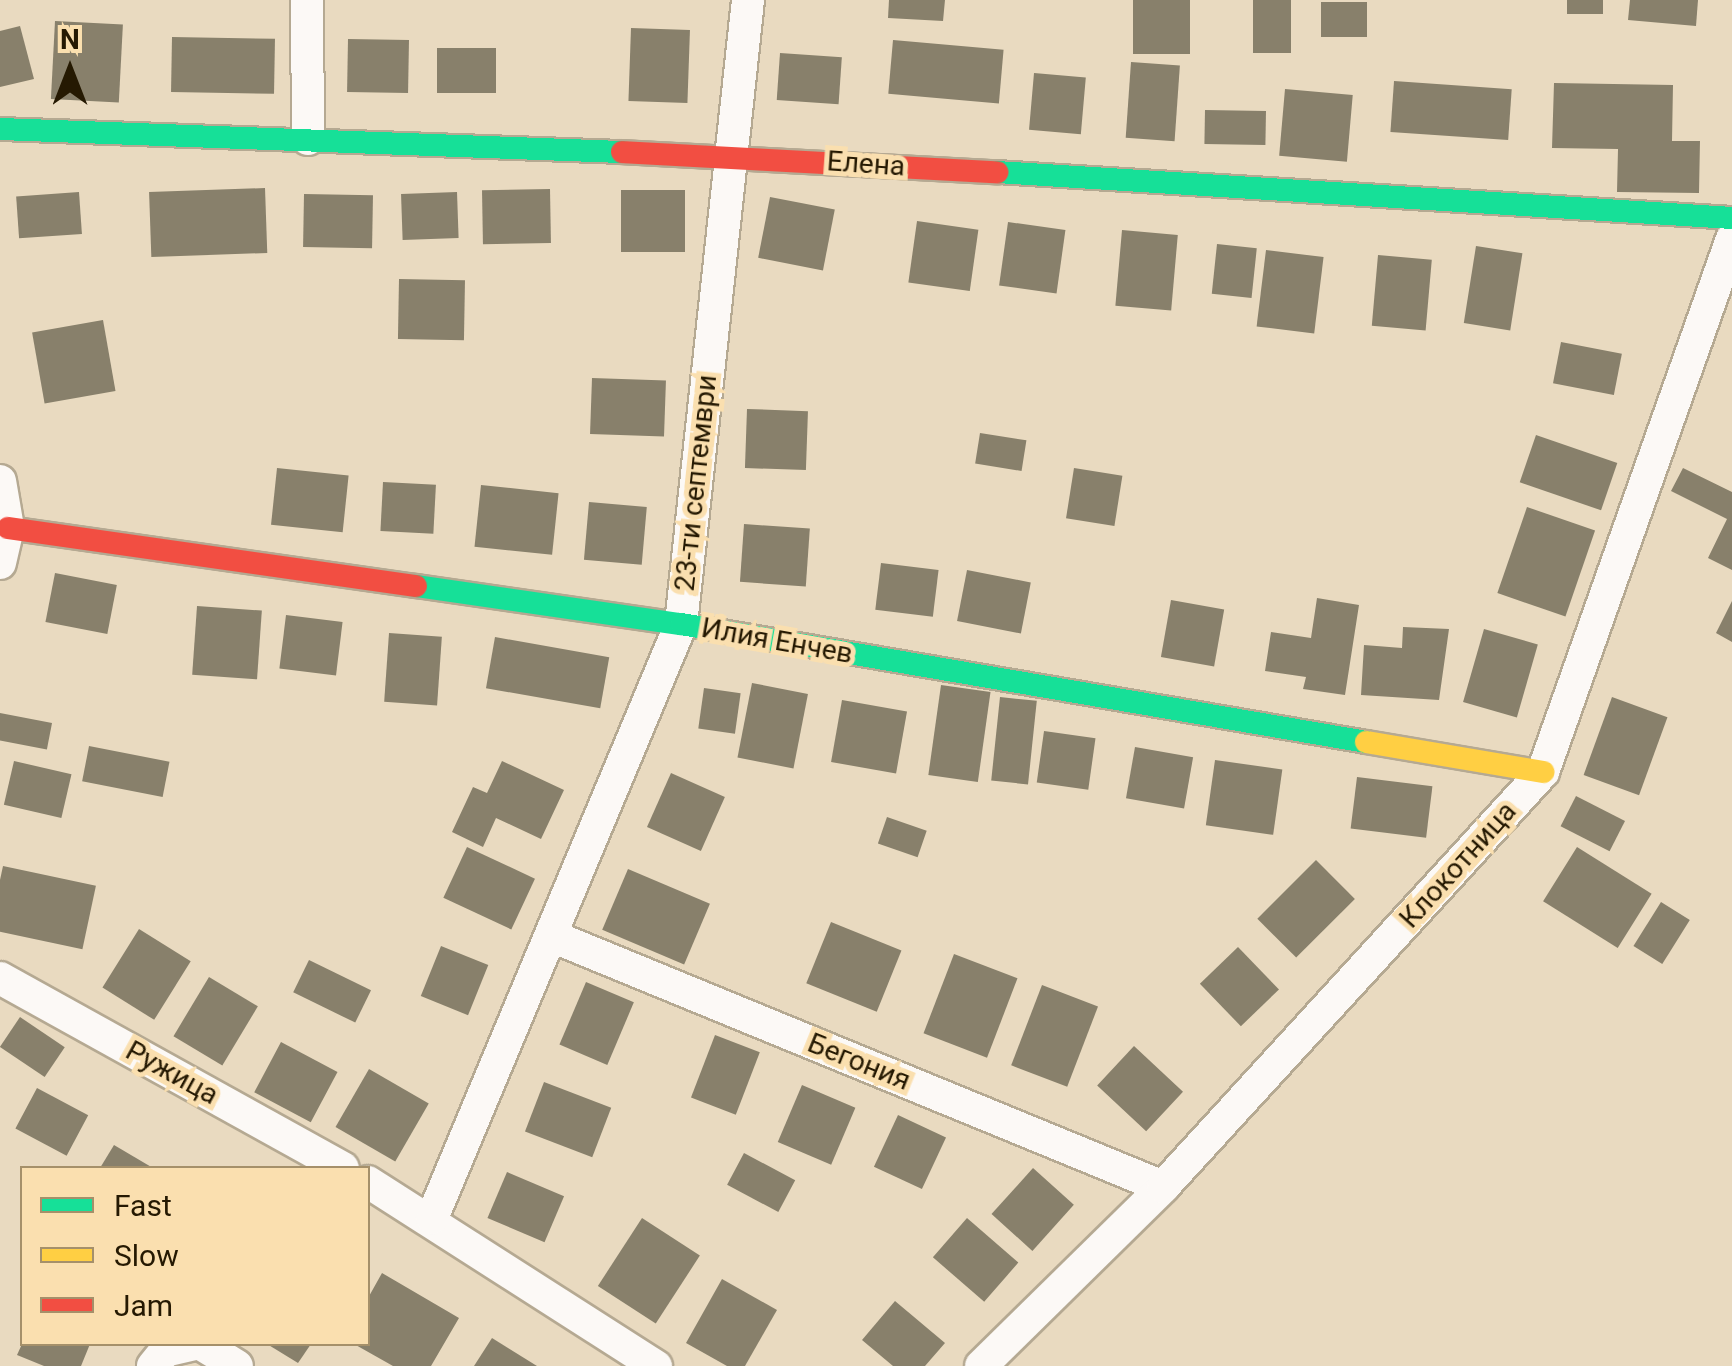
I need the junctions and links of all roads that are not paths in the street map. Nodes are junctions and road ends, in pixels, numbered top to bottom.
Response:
1 (308, 0) edge
2 (748, 0) edge
3 (0, 129) edge
4 (308, 139) junction
5 (731, 156) junction
6 (1732, 218) edge
7 (1732, 239) edge
8 (0, 481) edge
9 (8, 528) junction
10 (0, 563) edge
11 (681, 624) junction
12 (1542, 772) junction
13 (554, 937) junction
14 (0, 978) edge
15 (339, 1166) edge
16 (370, 1183) edge
17 (1163, 1186) junction
18 (432, 1218) junction
19 (187, 1346) edge
20 (202, 1346) edge
21 (153, 1366) edge
22 (237, 1366) edge
23 (656, 1366) edge
24 (981, 1366) edge

1 - 4 street
2 - 5 street, 23-ти септември
3 - 4 street, Елена
4 - 5 street, Елена
5 - 6 street, Елена
5 - 11 street, 23-ти септември
7 - 12 street, Клокотница
8 - 9 street
9 - 10 street
9 - 11 street, Илия Енчев
11 - 12 street, Илия Енчев
11 - 13 street, 23-ти септември
12 - 17 street, Клокотница
13 - 17 street, Бегония
13 - 18 street, 23-ти септември
14 - 15 street, Ружица
16 - 18 street
17 - 24 street, Клокотница
18 - 23 street
19 - 21 street
20 - 22 street

